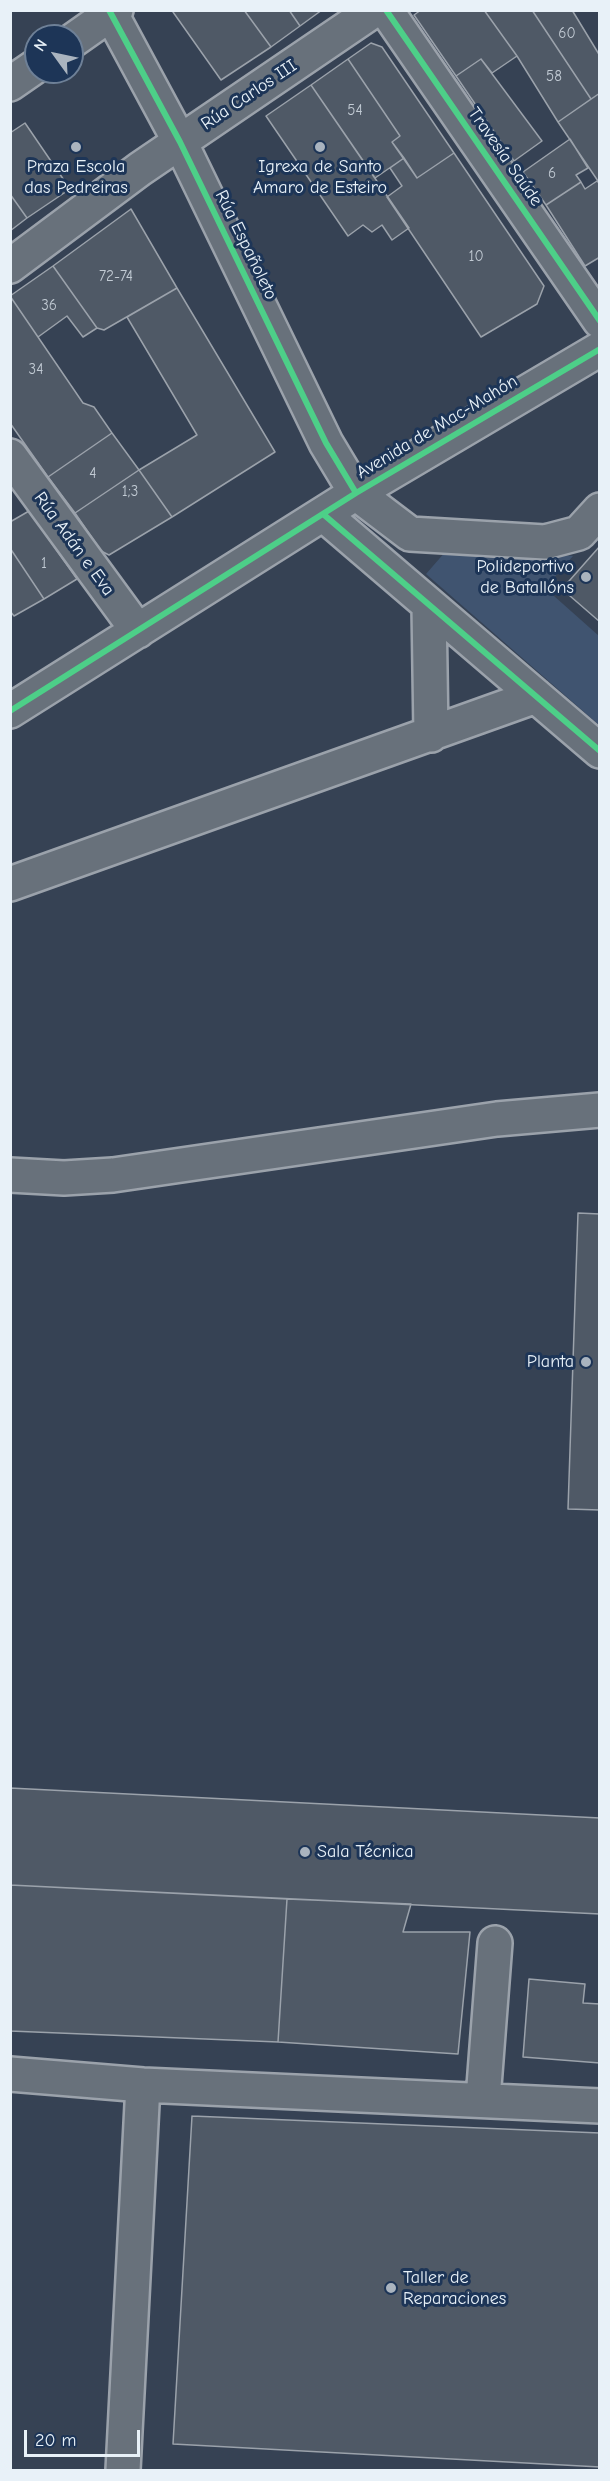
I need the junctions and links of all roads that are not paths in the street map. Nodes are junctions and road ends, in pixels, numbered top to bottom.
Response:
1 (374, 10) edge
2 (386, 10) edge
3 (112, 12) edge
4 (84, 32) edge
5 (24, 74) edge
6 (10, 84) edge
7 (180, 142) junction
8 (10, 266) edge
9 (600, 321) edge
10 (600, 349) edge
11 (10, 456) edge
12 (356, 493) junction
13 (600, 510) edge
14 (323, 514) junction
15 (429, 606) junction
16 (138, 631) junction
17 (536, 696) junction
18 (10, 711) edge
19 (431, 735) junction
20 (600, 751) edge
21 (10, 884) edge
22 (600, 1110) edge
23 (10, 1175) edge
24 (495, 1943) dead end
25 (10, 2074) edge
26 (143, 2085) junction
27 (483, 2099) junction
28 (600, 2106) edge
29 (123, 2470) edge

1 - 7 street, Rúa Carlos III
2 - 9 street, Travesía Saúde
3 - 4 street
3 - 7 street, Rúa Españoleto
5 - 6 street
7 - 8 street, Rúa Carlos III
7 - 12 street, Rúa Españoleto
10 - 12 street, Avenida de Mac-Mahón
11 - 16 street, Rúa Adán e Eva
12 - 13 street
12 - 14 street, Avenida de Mac-Mahón
14 - 15 street
14 - 16 street, Avenida de Mac-Mahón
15 - 17 street
15 - 19 street
16 - 18 street, Avenida de Mac-Mahón
17 - 19 street
17 - 20 street
19 - 21 street
22 - 23 street
24 - 27 street
25 - 26 street
26 - 27 street
26 - 29 street
27 - 28 street

